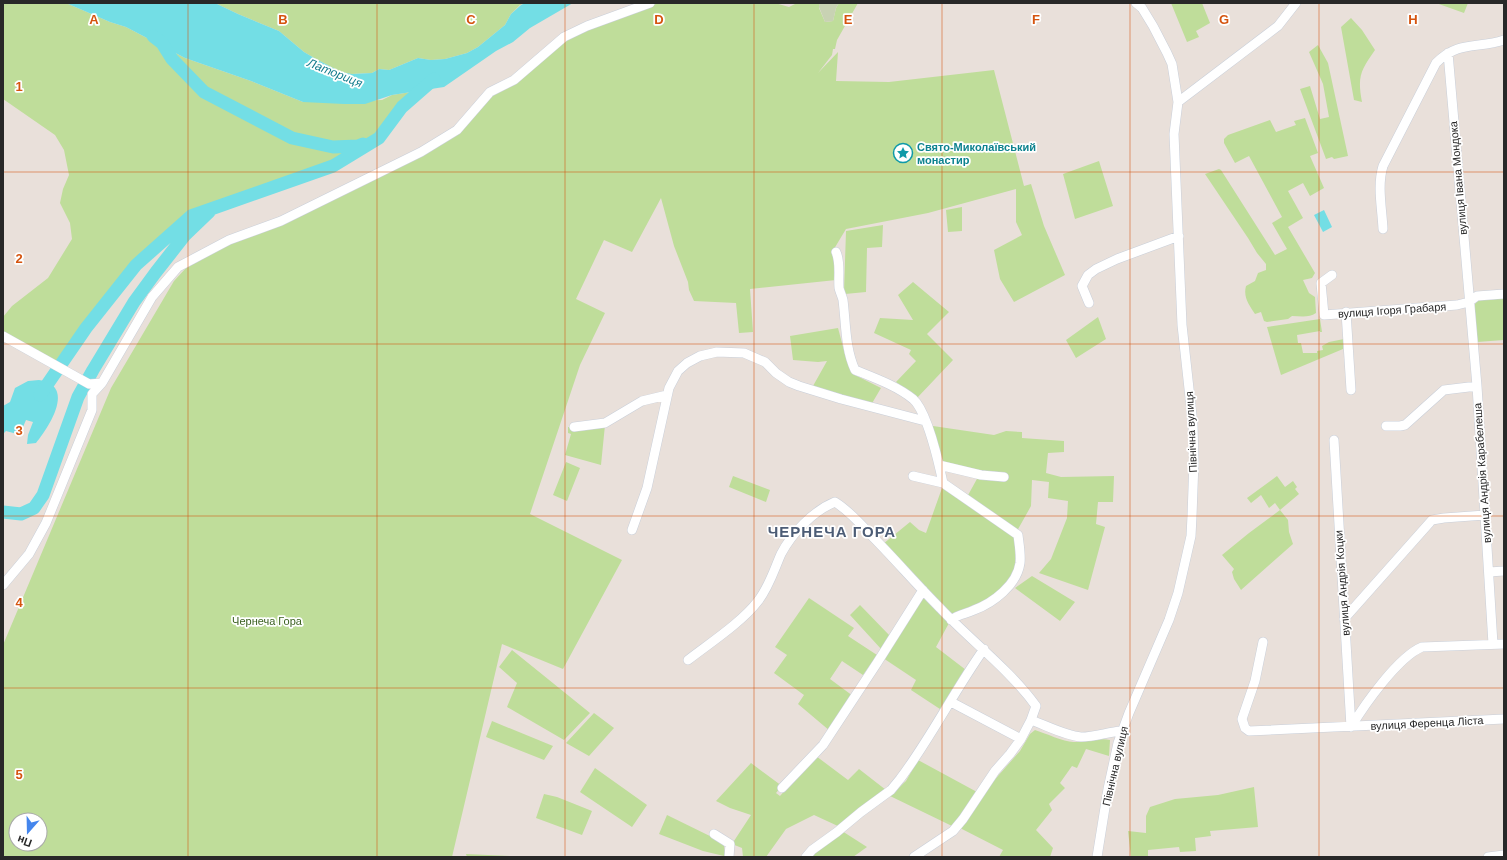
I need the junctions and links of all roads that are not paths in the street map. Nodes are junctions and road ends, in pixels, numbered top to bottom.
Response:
1 (650, 3) edge
2 (1136, 3) edge
3 (1296, 3) edge
4 (1504, 40) edge
5 (1448, 53) junction
6 (1178, 102) junction
7 (1384, 229) dead end
8 (1179, 236) junction
9 (836, 252) dead end
10 (1332, 275) dead end
11 (1504, 294) edge
12 (1469, 302) junction
13 (1088, 303) dead end
14 (1346, 312) junction
15 (3, 336) edge
16 (102, 383) junction
17 (1477, 386) junction
18 (1351, 390) dead end
19 (667, 395) junction
20 (925, 421) junction
21 (1386, 426) dead end
22 (574, 427) dead end
23 (1334, 440) dead end
24 (939, 465) junction
25 (913, 476) dead end
26 (1004, 477) dead end
27 (943, 483) junction
28 (1485, 515) junction
29 (632, 530) dead end
30 (1504, 571) edge
31 (1489, 572) junction
32 (3, 584) edge
33 (923, 590) junction
34 (1344, 619) junction
35 (951, 620) junction
36 (1263, 642) dead end
37 (1493, 644) junction
38 (1504, 644) edge
39 (984, 649) junction
40 (688, 660) dead end
41 (951, 702) junction
42 (1504, 719) edge
43 (1031, 720) junction
44 (1351, 727) junction
45 (1121, 731) junction
46 (1021, 739) junction
47 (782, 788) dead end
48 (714, 834) dead end
49 (1504, 855) edge
50 (729, 857) edge
51 (806, 857) edge
52 (914, 857) edge
53 (1098, 857) edge
54 (1488, 857) edge

1 - 16 street
2 - 6 street, Північна вулиця
3 - 6 street
4 - 5 street
5 - 7 street
5 - 12 street, вулиця Івана Мондока
6 - 8 street, Північна вулиця
8 - 13 street
8 - 45 street, Північна вулиця
9 - 20 street
10 - 14 street, вулиця Ігоря Грабаря
11 - 12 street, вулиця Ігоря Грабаря
12 - 14 street, вулиця Ігоря Грабаря
12 - 17 street, вулиця Андрія Карабелеша
14 - 18 street
15 - 16 street
16 - 32 street
17 - 21 street
17 - 28 street, вулиця Андрія Карабелеша
19 - 20 street
19 - 22 street
19 - 29 street
20 - 24 street
23 - 34 street, вулиця Андрія Коцки
24 - 26 street
24 - 27 street
25 - 27 street
27 - 35 street
28 - 31 street, вулиця Андрія Карабелеша
28 - 34 street
30 - 31 street
31 - 37 street, вулиця Андрія Карабелеша
33 - 35 street
33 - 40 street
33 - 47 street
34 - 44 street, вулиця Андрія Коцки
35 - 39 street
36 - 44 street, вулиця Ференца Ліста
37 - 38 street
37 - 44 street
39 - 41 street
39 - 43 street
41 - 46 street
41 - 51 street
42 - 44 street, вулиця Ференца Ліста
43 - 45 street
43 - 46 street
45 - 53 street, Північна вулиця
46 - 52 street
48 - 50 street
49 - 54 street

